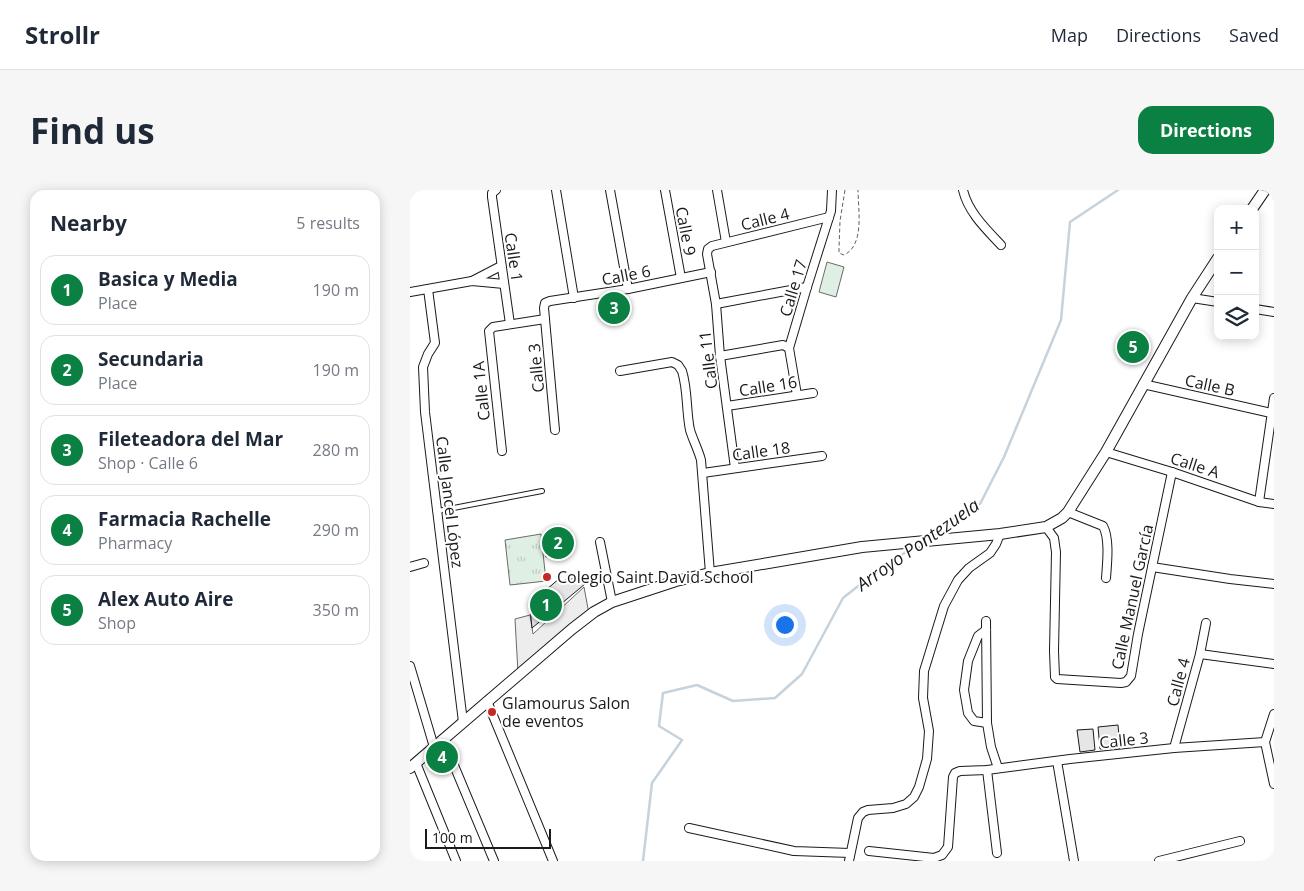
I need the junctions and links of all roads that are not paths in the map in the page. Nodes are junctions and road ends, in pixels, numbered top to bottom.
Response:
1 (556, 190) edge
2 (610, 190) edge
3 (665, 190) edge
4 (717, 190) edge
5 (832, 190) edge
6 (963, 190) edge
7 (1265, 190) edge
8 (494, 192) edge
9 (1255, 205) edge
10 (829, 217) junction
11 (726, 242) junction
12 (1002, 245) dead end
13 (708, 249) joint
14 (1214, 264) edge
15 (501, 266) junction
16 (711, 272) junction
17 (681, 278) junction
18 (472, 281) junction
19 (504, 284) junction
20 (807, 287) junction
21 (428, 289) junction
22 (628, 289) junction
23 (410, 292) edge
24 (574, 298) junction
25 (1192, 298) junction
26 (1214, 301) edge
27 (546, 303) joint
28 (716, 304) junction
29 (1259, 310) edge
30 (1274, 312) edge
31 (545, 319) junction
32 (510, 324) junction
33 (789, 348) junction
34 (720, 356) junction
35 (620, 371) dead end
36 (1143, 384) junction
37 (813, 393) dead end
38 (797, 395) junction
39 (1274, 398) edge
40 (727, 406) junction
41 (1271, 413) junction
42 (555, 430) dead end
43 (1271, 434) edge
44 (502, 450) dead end
45 (1106, 452) junction
46 (822, 456) dead end
47 (735, 468) junction
48 (703, 472) junction
49 (1172, 472) junction
50 (542, 491) dead end
51 (1259, 502) junction
52 (1274, 504) edge
53 (438, 511) junction
54 (1068, 512) junction
55 (1046, 527) junction
56 (1000, 534) junction
57 (600, 542) dead end
58 (424, 563) dead end
59 (410, 567) edge
60 (1152, 567) junction
61 (710, 573) junction
62 (1106, 578) dead end
63 (1274, 584) edge
64 (612, 602) junction
65 (986, 621) dead end
66 (1206, 623) dead end
67 (986, 630) junction
68 (1200, 654) junction
69 (1274, 664) edge
70 (410, 666) edge
71 (487, 701) junction
72 (1274, 714) edge
73 (463, 722) junction
74 (987, 723) junction
75 (443, 739) junction
76 (1265, 742) junction
77 (434, 747) junction
78 (1174, 748) junction
79 (1057, 761) junction
80 (413, 765) edge
81 (998, 768) junction
82 (987, 770) junction
83 (1274, 784) edge
84 (689, 828) dead end
85 (1240, 841) dead end
86 (869, 851) dead end
87 (997, 853) dead end
88 (849, 857) edge
89 (456, 861) edge
90 (494, 861) edge
91 (553, 861) edge
92 (1074, 861) edge
93 (1159, 861) edge

1 - 24 street
2 - 22 street
3 - 17 street, Calle 9
4 - 11 street
5 - 10 street, Calle 17
6 - 12 street
7 - 9 street
8 - 15 street, Calle 1
10 - 11 street, Calle 4
10 - 20 street, Calle 17
11 - 13 street, Calle 4
13 - 16 street, Calle 11
14 - 25 street
15 - 18 street
15 - 19 street, Calle 1
16 - 17 street, Calle 6
16 - 28 street, Calle 11
17 - 22 street, Calle 6
18 - 19 street
18 - 21 street
19 - 32 street, Calle 1
20 - 28 street
20 - 33 street, Calle 17
21 - 23 street
21 - 53 street, Calle Jancel López
22 - 24 street, Calle 6
24 - 27 street, Calle 6
25 - 26 street
25 - 36 street
27 - 31 street, Calle 3
28 - 34 street, Calle 11
29 - 30 street
31 - 32 street
31 - 42 street, Calle 3
32 - 44 street, Calle 1A
33 - 34 street
33 - 38 street, Calle 17
34 - 40 street, Calle 11
35 - 48 street
36 - 41 street, Calle B
36 - 45 street
37 - 38 street, Calle 16
38 - 40 street, Calle 16
39 - 41 street
40 - 47 street, Calle 11
41 - 43 street
43 - 51 street
45 - 49 street, Calle A
45 - 54 street
46 - 47 street, Calle 18
47 - 48 street, Calle 18
48 - 61 street
49 - 51 street, Calle A
49 - 60 street, Calle Manuel García
50 - 53 lane
51 - 52 street, Calle A
53 - 73 street, Calle Jancel López
54 - 55 street
54 - 62 street
55 - 56 street
55 - 60 street, Calle Manuel García
56 - 61 street
56 - 88 street
57 - 64 street
58 - 59 street
60 - 63 street
61 - 64 street
64 - 71 street
65 - 67 street
66 - 68 street, Calle 4
67 - 74 street
67 - 74 street
68 - 69 street
68 - 78 street, Calle 4
70 - 77 street
71 - 73 street
71 - 91 street
72 - 76 street
73 - 75 street
74 - 81 street
75 - 77 street
75 - 90 street
76 - 78 street, Calle 3
76 - 83 street
77 - 80 street
78 - 79 street, Calle 3
79 - 81 street, Calle 3
79 - 92 street
80 - 89 street
81 - 82 street, Calle 3
82 - 86 street, Calle 3
82 - 87 street
84 - 88 street
85 - 93 street

